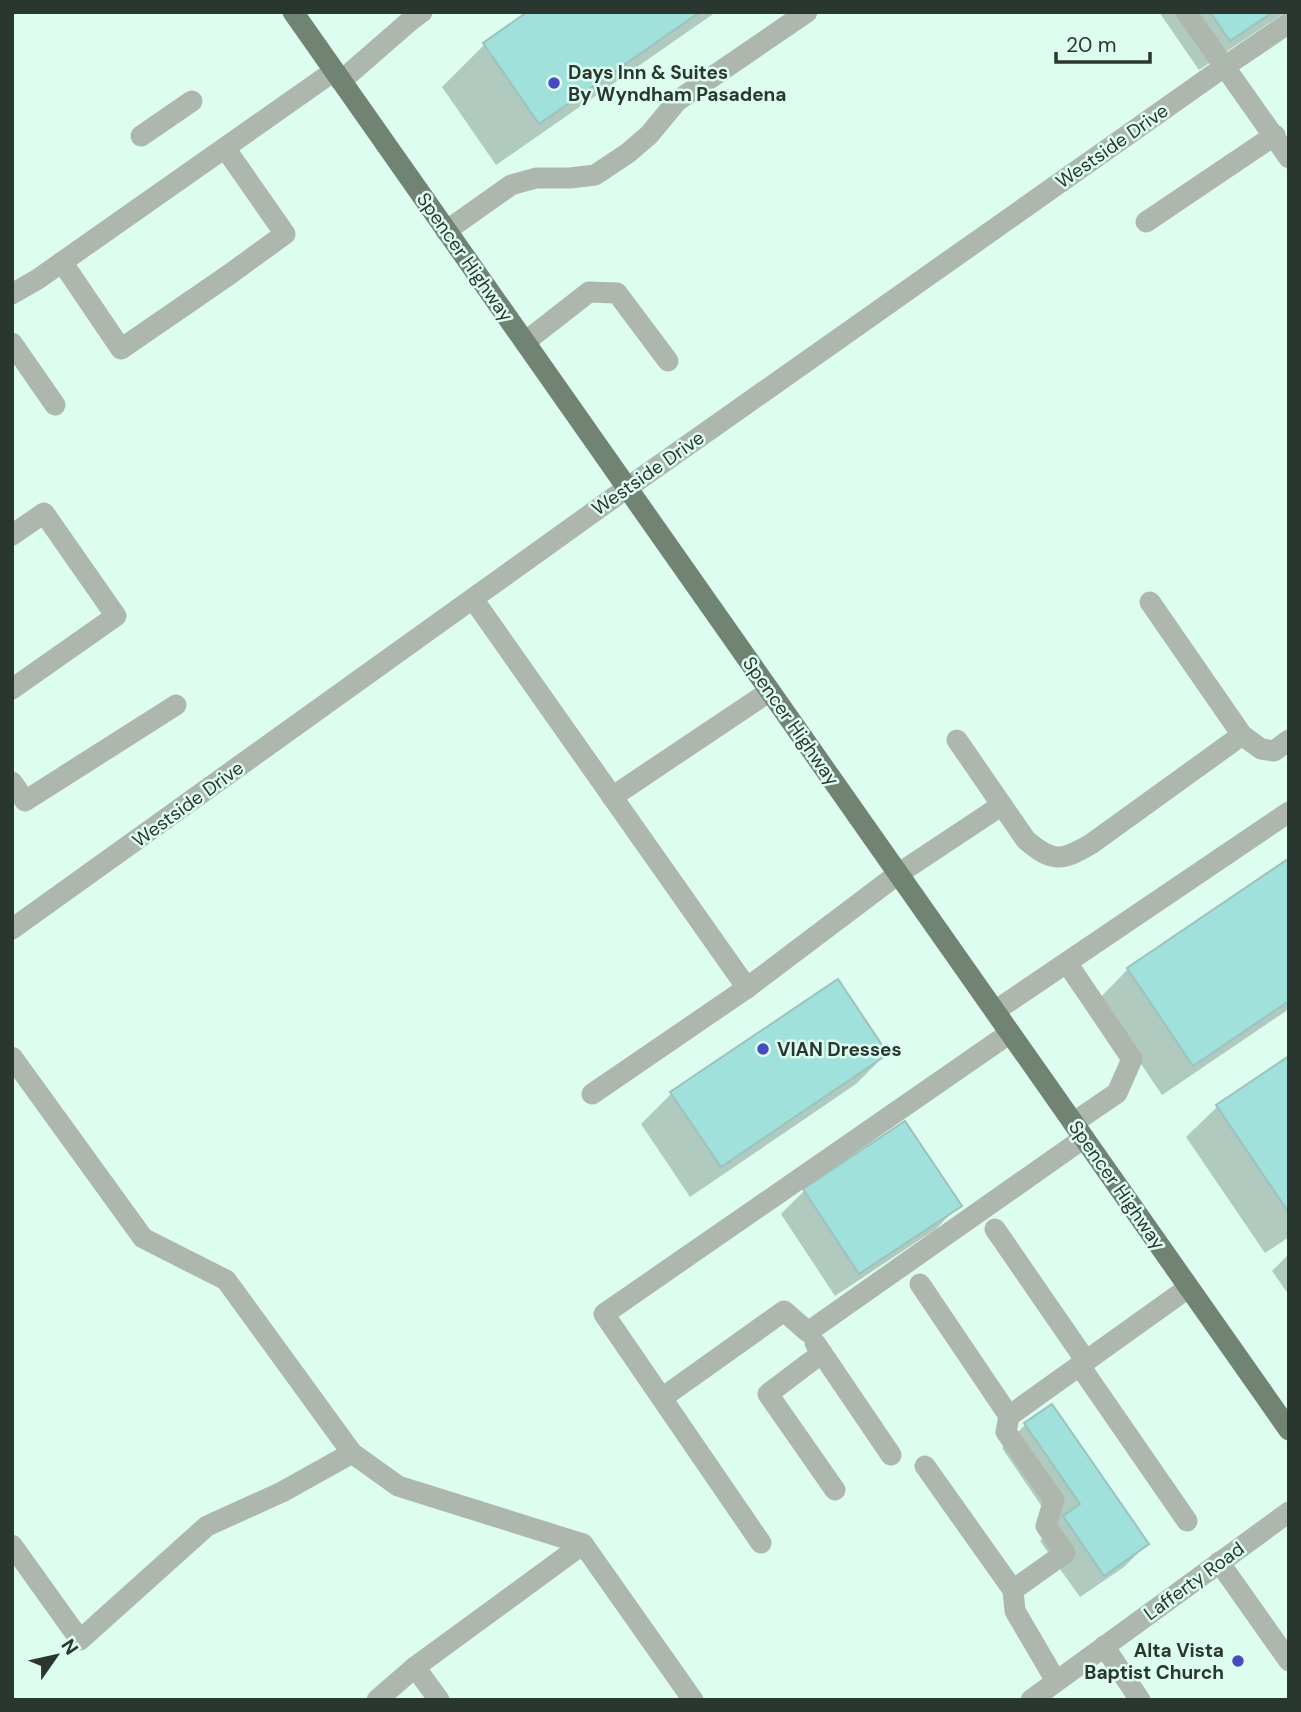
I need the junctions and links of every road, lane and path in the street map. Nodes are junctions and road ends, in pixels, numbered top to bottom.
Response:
1 (293, 12) edge
2 (807, 12) edge
3 (1186, 12) edge
4 (413, 15) edge
5 (1289, 23) edge
6 (1224, 67) junction
7 (337, 76) junction
8 (192, 101) dead end
9 (141, 135) dead end
10 (1275, 135) junction
11 (225, 148) junction
12 (1289, 158) edge
13 (1146, 222) dead end
14 (446, 231) junction
15 (62, 262) junction
16 (12, 294) edge
17 (524, 342) junction
18 (12, 343) edge
19 (668, 361) dead end
20 (55, 405) dead end
21 (627, 488) junction
22 (12, 535) edge
23 (473, 599) junction
24 (1150, 602) dead end
25 (12, 689) edge
26 (770, 691) junction
27 (176, 705) dead end
28 (1242, 735) junction
29 (957, 740) dead end
30 (1289, 740) edge
31 (12, 782) edge
32 (612, 797) junction
33 (1002, 805) junction
34 (1289, 812) edge
35 (898, 874) junction
36 (12, 929) edge
37 (1067, 963) junction
38 (747, 988) junction
39 (995, 1011) junction
40 (1010, 1033) junction
41 (12, 1057) edge
42 (592, 1094) dead end
43 (1079, 1131) junction
44 (995, 1229) dead end
45 (920, 1284) dead end
46 (1188, 1287) junction
47 (808, 1332) junction
48 (822, 1353) junction
49 (1083, 1363) junction
50 (662, 1398) junction
51 (1009, 1416) junction
52 (1287, 1422) edge
53 (352, 1453) junction
54 (891, 1455) dead end
55 (925, 1465) dead end
56 (835, 1490) dead end
57 (1289, 1512) edge
58 (1187, 1521) dead end
59 (761, 1543) dead end
60 (583, 1544) junction
61 (12, 1545) edge
62 (1219, 1562) junction
63 (1013, 1590) junction
64 (1104, 1646) junction
65 (1289, 1661) edge
66 (415, 1667) junction
67 (1056, 1681) junction
68 (377, 1700) edge
69 (439, 1700) edge
70 (693, 1700) edge
71 (1031, 1700) edge
72 (1140, 1700) edge

1 - 7 main road, Spencer Highway
2 - 14 street
3 - 6 street
4 - 7 street
5 - 6 street, Westside Drive
6 - 10 street
6 - 21 street, Westside Drive
7 - 11 street
7 - 14 main road, Spencer Highway
8 - 9 street
10 - 12 street
10 - 13 street
11 - 15 street
11 - 15 street
14 - 17 main road, Spencer Highway
15 - 16 street
17 - 19 street
17 - 21 main road, Spencer Highway
18 - 20 street
21 - 23 street, Westside Drive
21 - 26 main road, Spencer Highway
22 - 25 street
23 - 32 street
23 - 36 street, Westside Drive
24 - 28 street
26 - 32 street
26 - 35 main road, Spencer Highway
27 - 31 street
28 - 30 street
28 - 33 street
29 - 33 street
32 - 38 street
33 - 35 street
34 - 37 street
35 - 38 street
35 - 39 main road, Spencer Highway
37 - 39 street
37 - 43 street
38 - 42 street
39 - 40 main road, Spencer Highway
40 - 43 main road, Spencer Highway
40 - 50 street
41 - 53 street
43 - 46 main road, Spencer Highway
43 - 47 street
44 - 49 street
45 - 51 street
46 - 49 street
46 - 52 main road, Spencer Highway
47 - 48 street
47 - 50 street
48 - 54 street
48 - 56 street
49 - 51 street
49 - 58 street
50 - 59 street
51 - 63 street
53 - 60 street
53 - 61 street
55 - 63 street
57 - 62 street, Lafferty Road
60 - 66 street
60 - 70 street
62 - 64 street, Lafferty Road
62 - 65 street
63 - 67 street
64 - 67 street, Lafferty Road
64 - 72 street
66 - 68 street
66 - 69 street
67 - 71 street, Lafferty Road

